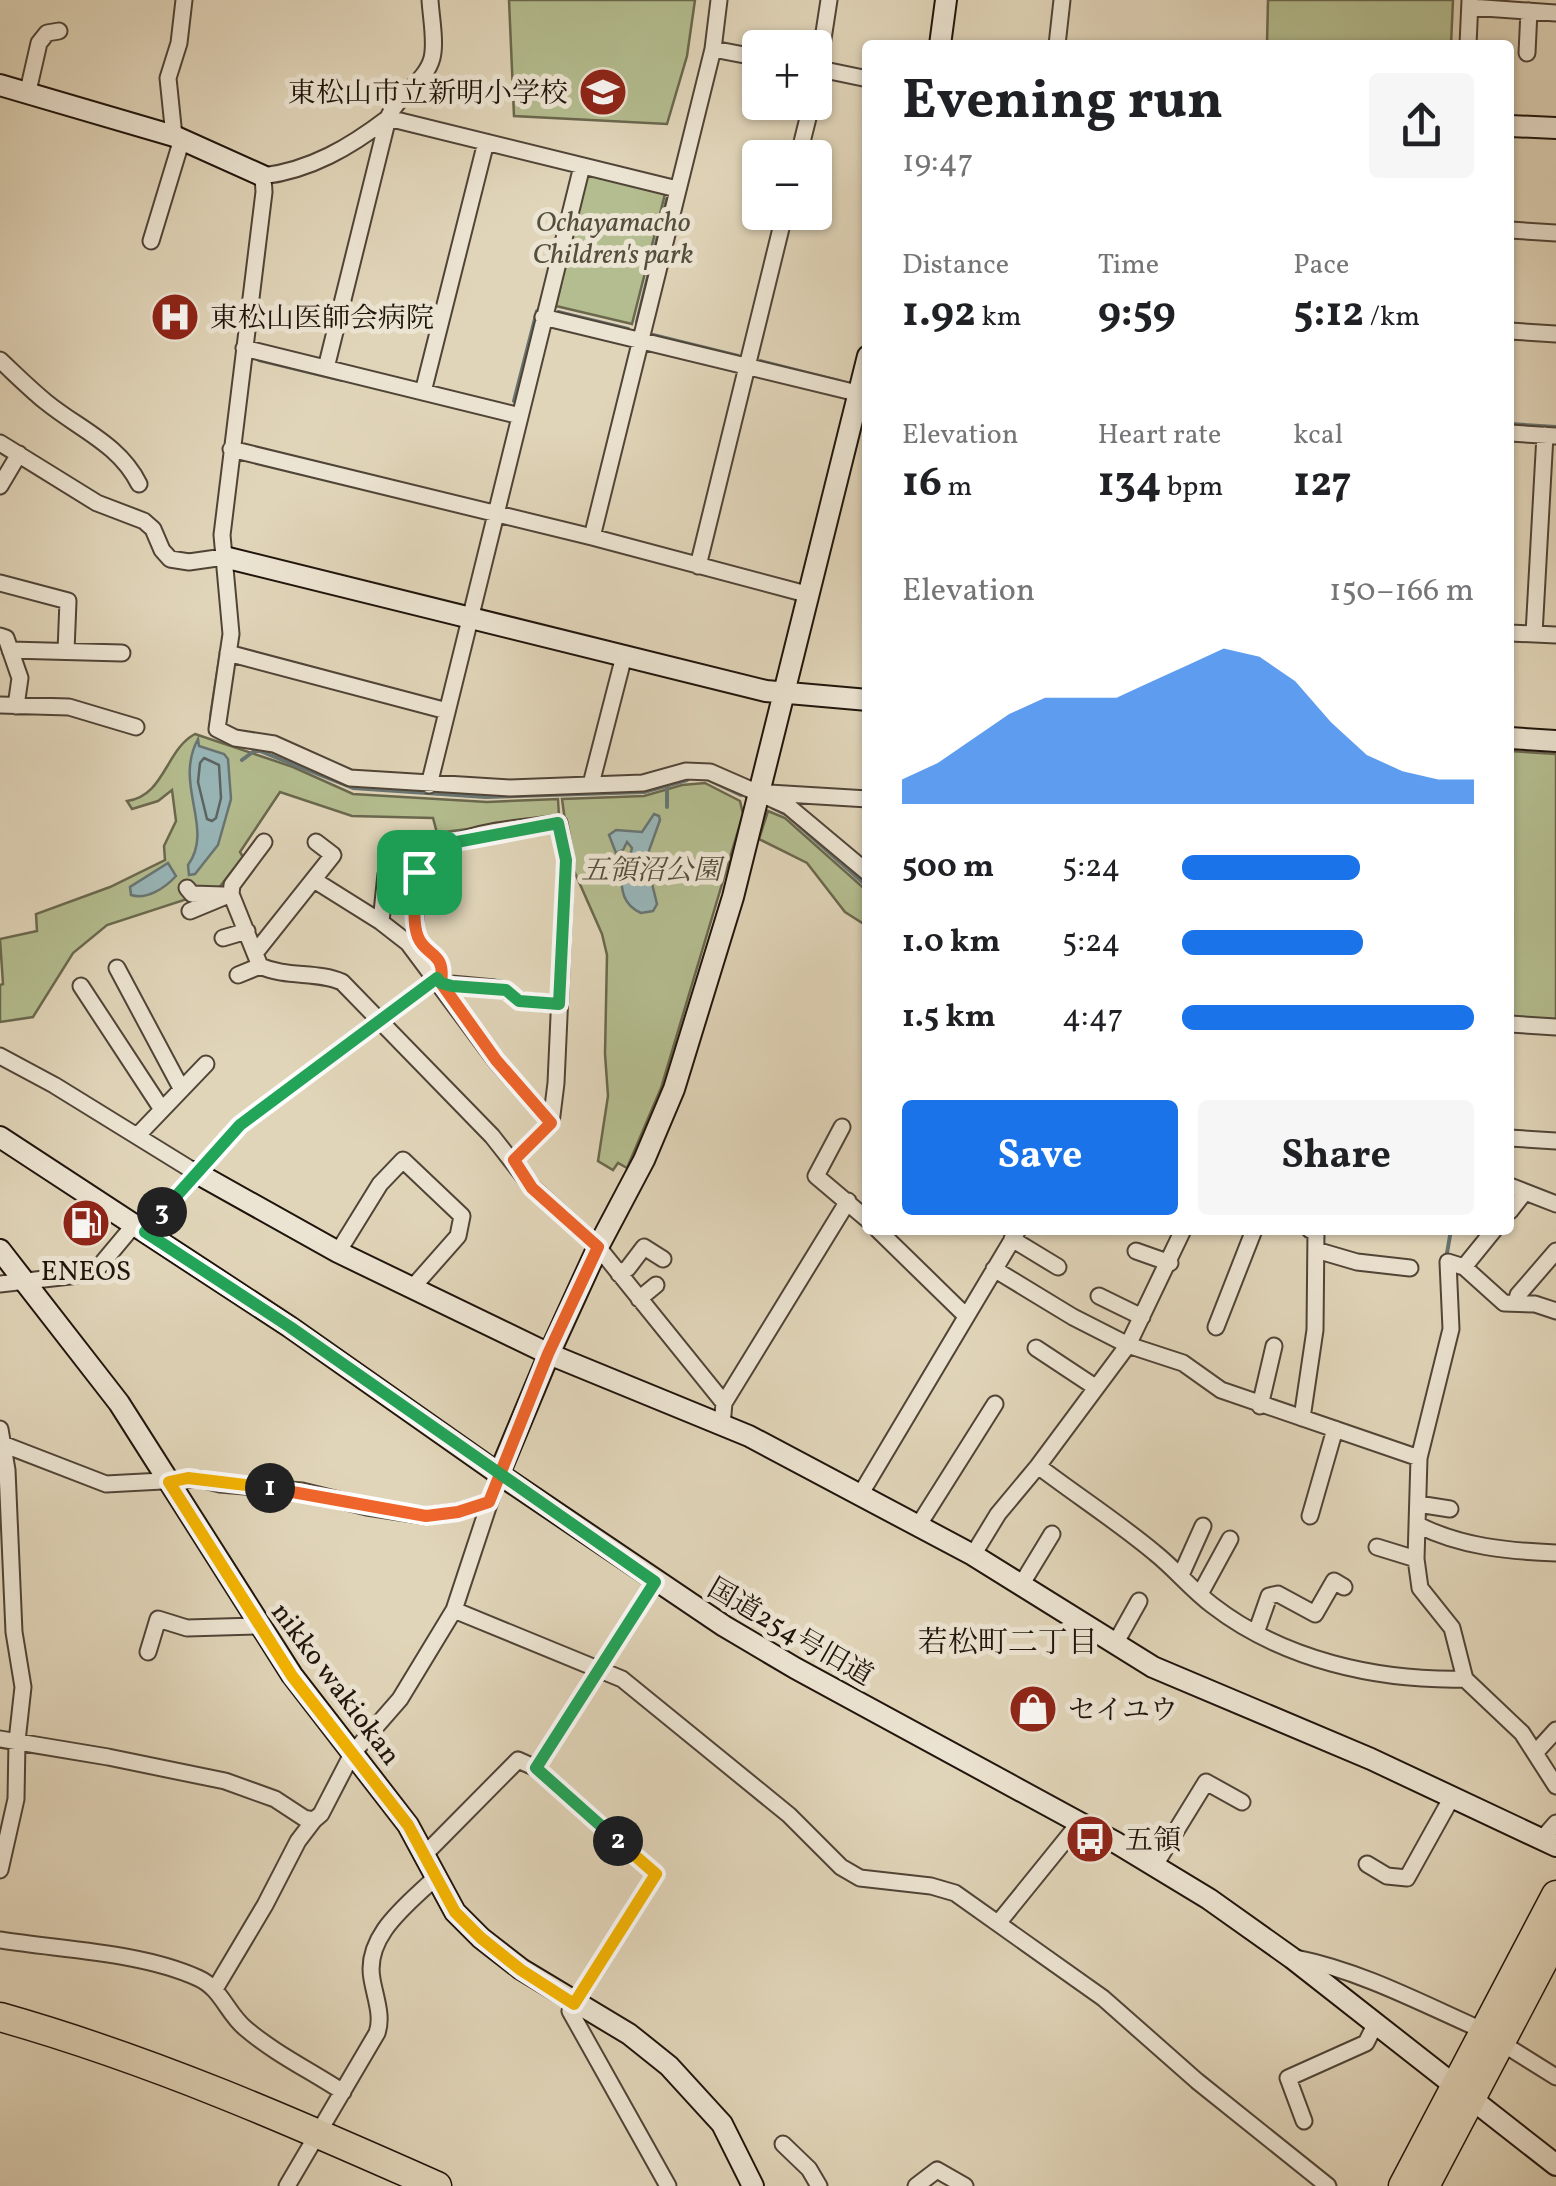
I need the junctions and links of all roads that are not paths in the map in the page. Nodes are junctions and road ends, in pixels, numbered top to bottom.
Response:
1 (184, 0) edge
2 (430, 0) edge
3 (719, 0) edge
4 (830, 0) edge
5 (946, 0) edge
6 (1062, 0) edge
7 (1470, 4) edge
8 (1529, 11) junction
9 (1556, 13) edge
10 (825, 30) edge
11 (59, 31) dead end
12 (941, 40) edge
13 (1057, 40) edge
14 (1468, 40) edge
15 (712, 48) junction
16 (1527, 53) dead end
17 (742, 54) edge
18 (832, 72) edge
19 (862, 77) edge
20 (0, 85) edge
21 (28, 92) junction
22 (388, 118) junction
23 (1514, 126) edge
24 (1556, 128) edge
25 (178, 138) junction
26 (486, 142) junction
27 (582, 166) junction
28 (263, 176) junction
29 (677, 190) junction
30 (780, 230) edge
31 (1514, 230) edge
32 (1556, 233) edge
33 (151, 241) dead end
34 (544, 317) junction
35 (1514, 331) edge
36 (1556, 334) edge
37 (638, 340) junction
38 (244, 348) junction
39 (0, 360) edge
40 (326, 368) junction
41 (746, 368) junction
42 (423, 392) junction
43 (862, 395) edge
44 (862, 399) edge
45 (520, 416) junction
46 (1514, 433) edge
47 (1550, 435) edge
48 (0, 443) edge
49 (231, 449) junction
50 (19, 454) junction
51 (139, 484) dead end
52 (0, 486) edge
53 (495, 514) junction
54 (592, 537) junction
55 (224, 557) junction
56 (698, 566) junction
57 (0, 583) edge
58 (810, 595) junction
59 (470, 618) junction
60 (1514, 632) edge
61 (1534, 634) junction
62 (1556, 635) edge
63 (0, 636) edge
64 (10, 650) junction
65 (66, 650) junction
66 (122, 653) dead end
67 (228, 653) junction
68 (624, 656) junction
69 (784, 695) junction
70 (862, 700) edge
71 (8, 706) edge
72 (447, 711) junction
73 (136, 727) dead end
74 (1514, 738) edge
75 (1556, 741) edge
76 (591, 784) junction
77 (429, 785) junction
78 (760, 793) junction
79 (862, 799) edge
80 (264, 842) dead end
81 (316, 842) dead end
82 (862, 868) edge
83 (386, 874) dead end
84 (314, 880) junction
85 (187, 888) dead end
86 (229, 895) junction
87 (190, 911) dead end
88 (381, 922) junction
89 (247, 931) junction
90 (223, 938) dead end
91 (258, 959) junction
92 (117, 968) dead end
93 (238, 975) dead end
94 (439, 981) junction
95 (81, 986) dead end
96 (559, 1004) junction
97 (379, 1021) junction
98 (1514, 1024) edge
99 (1556, 1027) edge
100 (0, 1056) edge
101 (206, 1064) dead end
102 (181, 1088) junction
103 (161, 1108) junction
104 (551, 1123) junction
105 (842, 1126) dead end
106 (137, 1136) junction
107 (0, 1138) edge
108 (1514, 1138) edge
109 (1556, 1141) edge
110 (514, 1160) junction
111 (195, 1172) junction
112 (1518, 1189) edge
113 (848, 1201) junction
114 (1556, 1204) edge
115 (862, 1214) edge
116 (140, 1228) junction
117 (883, 1235) edge
118 (1015, 1235) edge
119 (1181, 1235) edge
120 (1252, 1235) edge
121 (1316, 1235) edge
122 (1490, 1235) edge
123 (598, 1247) junction
124 (0, 1250) edge
125 (1316, 1250) junction
126 (1136, 1251) dead end
127 (1556, 1251) edge
128 (338, 1252) junction
129 (663, 1259) dead end
130 (1170, 1263) junction
131 (1464, 1266) junction
132 (1058, 1267) dead end
133 (1410, 1268) dead end
134 (994, 1269) junction
135 (619, 1274) junction
136 (25, 1281) junction
137 (0, 1284) edge
138 (656, 1285) dead end
139 (413, 1287) junction
140 (1099, 1296) dead end
141 (639, 1299) junction
142 (1516, 1304) junction
143 (1556, 1311) edge
144 (965, 1315) junction
145 (1142, 1317) junction
146 (1216, 1326) dead end
147 (1128, 1345) junction
148 (1274, 1346) dead end
149 (1036, 1348) dead end
150 (548, 1354) junction
151 (1095, 1387) junction
152 (724, 1403) junction
153 (995, 1404) dead end
154 (1260, 1406) junction
155 (1302, 1418) junction
156 (722, 1425) junction
157 (1335, 1429) junction
158 (1, 1439) edge
159 (1419, 1458) junction
160 (1038, 1466) junction
161 (499, 1474) junction
162 (169, 1482) junction
163 (860, 1495) junction
164 (489, 1502) junction
165 (1418, 1504) junction
166 (1450, 1509) dead end
167 (1310, 1516) dead end
168 (918, 1526) junction
169 (1203, 1526) dead end
170 (1418, 1526) junction
171 (1052, 1534) dead end
172 (1230, 1539) dead end
173 (1378, 1547) dead end
174 (1556, 1553) edge
175 (973, 1555) junction
176 (1416, 1560) junction
177 (1180, 1575) junction
178 (655, 1582) junction
179 (1021, 1585) junction
180 (1344, 1587) dead end
181 (1200, 1594) junction
182 (1140, 1601) dead end
183 (454, 1610) junction
184 (258, 1626) junction
185 (1256, 1634) junction
186 (1115, 1644) junction
187 (148, 1652) dead end
188 (600, 1670) junction
189 (1464, 1679) junction
190 (1556, 1730) edge
191 (8, 1740) edge
192 (1536, 1752) junction
193 (352, 1754) junction
194 (536, 1768) junction
195 (1556, 1786) edge
196 (1452, 1796) junction
197 (1242, 1802) dead end
198 (314, 1820) junction
199 (1080, 1822) junction
200 (1551, 1836) edge
201 (424, 1856) junction
202 (1367, 1864) dead end
203 (1155, 1865) junction
204 (0, 1870) edge
205 (435, 1878) junction
206 (1556, 1895) edge
207 (999, 1922) junction
208 (1556, 1937) edge
209 (0, 1940) edge
210 (1292, 1958) junction
211 (214, 1989) junction
212 (574, 2004) junction
213 (0, 2018) edge
214 (1374, 2025) junction
215 (0, 2035) edge
216 (1491, 2036) junction
217 (1556, 2077) edge
218 (1463, 2090) junction
219 (343, 2092) junction
220 (1304, 2121) dead end
221 (313, 2140) junction
222 (783, 2144) dead end
223 (1556, 2165) edge
224 (1416, 2181) edge
225 (287, 2186) edge
226 (394, 2186) edge
227 (437, 2186) edge
228 (668, 2186) edge
229 (753, 2186) edge
230 (818, 2186) edge
231 (916, 2186) edge
232 (965, 2186) edge
233 (1328, 2186) edge

1 - 25 street
2 - 22 street
3 - 15 street
4 - 10 street
5 - 12 street
6 - 13 street
7 - 8 street
7 - 14 street
8 - 9 street
8 - 16 street
11 - 21 street
15 - 17 street
15 - 29 street
18 - 19 street
20 - 21 street
21 - 25 street
22 - 26 street
22 - 28 street
22 - 40 street
23 - 24 street
25 - 28 street
25 - 33 street
26 - 27 street
26 - 42 street
27 - 29 street
27 - 34 street
28 - 38 street
29 - 37 street
30 - 41 street
31 - 32 street
34 - 37 street
34 - 45 street
35 - 36 street
37 - 41 street
37 - 54 street
38 - 40 street
38 - 49 street
39 - 51 street
40 - 42 street
41 - 43 street
41 - 56 street
42 - 45 street
44 - 58 street
45 - 53 street
46 - 47 street
47 - 61 street
48 - 50 street
49 - 53 street
49 - 55 street
50 - 52 street
50 - 55 street
53 - 54 street
53 - 59 street
54 - 56 street
55 - 59 street
55 - 67 street
56 - 58 street
57 - 65 street
58 - 69 street
59 - 68 street
59 - 72 street
60 - 61 street
61 - 62 street
63 - 64 street
64 - 65 street
64 - 71 street
65 - 66 street
67 - 72 street
67 - 77 street
68 - 69 street
68 - 76 street
69 - 70 street
69 - 78 street
71 - 73 street
72 - 77 street
74 - 75 street
76 - 77 street
76 - 78 street
78 - 79 street
78 - 82 street
78 - 123 street
80 - 86 street
81 - 84 street
83 - 88 street
84 - 88 street
84 - 91 street
85 - 86 street
86 - 87 street
86 - 89 street
88 - 94 street
89 - 90 street
89 - 91 street
91 - 93 street
91 - 97 street
92 - 102 street
94 - 96 street
94 - 96 street
94 - 97 street
94 - 104 street
95 - 103 street
96 - 104 street
97 - 110 street
97 - 111 street
98 - 99 street
100 - 106 street
101 - 102 street
102 - 103 street
103 - 106 street
104 - 110 street
105 - 113 street
106 - 111 street
107 - 116 street, 国道254号旧道
108 - 109 street
110 - 123 street
111 - 116 street
111 - 128 street
112 - 114 street
113 - 115 street
113 - 152 street
116 - 136 street
116 - 161 street, 国道254号旧道
117 - 144 street
118 - 132 street
118 - 134 street
119 - 130 street
120 - 146 street
121 - 125 street
122 - 131 street
123 - 135 street
123 - 150 street
124 - 136 street, nikko wakiokan
125 - 133 street
125 - 155 street
126 - 130 street
127 - 142 street
128 - 139 street
128 - 139 street
129 - 135 street
130 - 145 street
131 - 142 street
131 - 159 street
134 - 144 street
134 - 147 street
135 - 141 street
136 - 137 street
136 - 162 street, nikko wakiokan
138 - 141 street
139 - 150 street
140 - 145 street
141 - 152 street
142 - 143 street
144 - 163 street
145 - 147 street
147 - 151 street
147 - 154 street
148 - 154 street
149 - 151 street
150 - 156 street
150 - 161 street
151 - 160 street
152 - 156 street
153 - 168 street
154 - 155 street
155 - 157 street
156 - 163 street
157 - 159 street
157 - 167 street
158 - 162 street
158 - 191 street
159 - 165 street
160 - 175 street
160 - 177 street
161 - 164 street
161 - 178 street, 国道254号旧道
162 - 164 street
162 - 184 street, nikko wakiokan
163 - 168 street
164 - 183 street
165 - 166 street
165 - 170 street
168 - 175 street
169 - 177 street
170 - 174 street
170 - 176 street
171 - 179 street
172 - 181 street
173 - 176 street
175 - 179 street
176 - 189 street
177 - 181 street
178 - 188 street
178 - 199 street, 国道254号旧道
179 - 186 street
180 - 185 street
181 - 185 street
182 - 186 street
183 - 188 street
183 - 193 street
184 - 187 street
184 - 193 street, nikko wakiokan
185 - 189 street
186 - 196 street
188 - 194 street
188 - 207 street
189 - 192 street
190 - 192 street
191 - 198 street
191 - 204 street
192 - 195 street
193 - 198 street
193 - 201 street, nikko wakiokan
194 - 201 street
194 - 212 street
196 - 200 street
196 - 202 street
197 - 203 street
198 - 211 street
199 - 203 street, 国道254号旧道
199 - 207 street
201 - 205 street, nikko wakiokan
203 - 210 street, 国道254号旧道
205 - 212 street, nikko wakiokan
205 - 219 street
206 - 216 highway
207 - 233 street
208 - 216 highway
209 - 211 street
210 - 214 street, 国道254号旧道
210 - 216 street
211 - 219 street
212 - 228 street
212 - 229 street, nikko wakiokan
213 - 221 highway
214 - 218 street, 国道254号旧道
214 - 220 street
215 - 221 highway
216 - 217 street
216 - 218 highway
218 - 223 street, 国道254号旧道
218 - 224 highway
219 - 221 street
221 - 225 street
221 - 226 highway
221 - 227 highway
222 - 230 street
231 - 232 street

